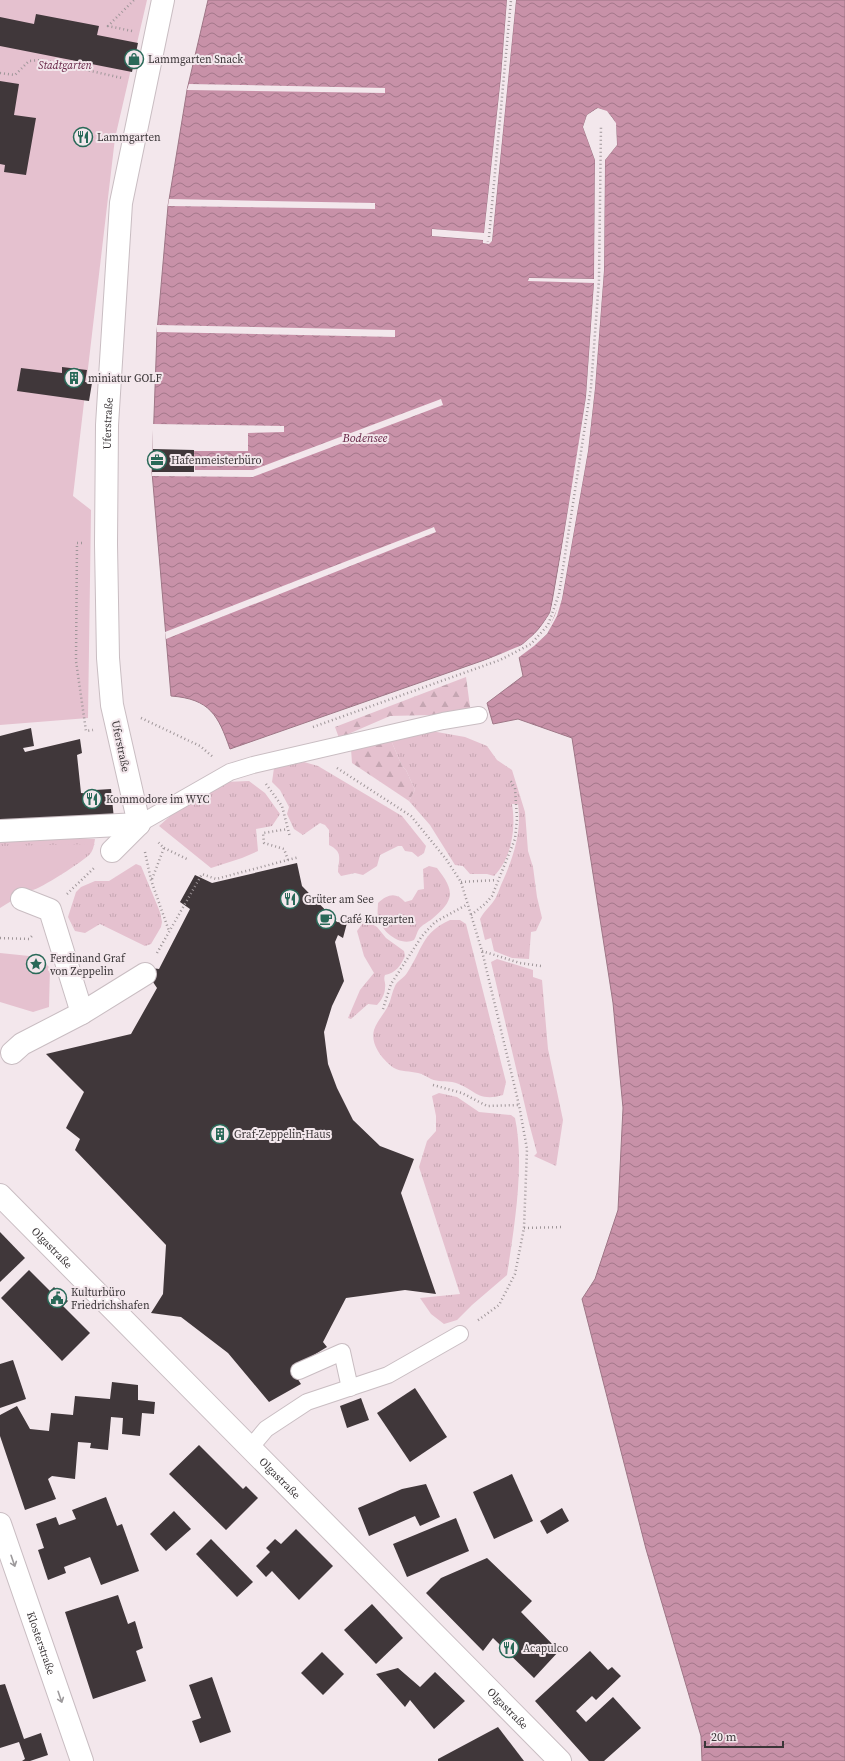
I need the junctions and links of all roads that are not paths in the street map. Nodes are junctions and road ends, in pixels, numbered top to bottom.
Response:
1 (163, 0) edge
2 (479, 715) dead end
3 (139, 824) junction
4 (0, 831) edge
5 (112, 851) dead end
6 (22, 899) dead end
7 (150, 965) road end
8 (82, 1013) junction
9 (12, 1052) dead end
10 (0, 1195) edge
11 (460, 1334) road end
12 (299, 1371) dead end
13 (350, 1388) junction
14 (250, 1448) junction
15 (0, 1524) edge
16 (82, 1761) edge
17 (560, 1761) edge

1 - 3 street, Uferstraße
2 - 3 lane
3 - 4 street
3 - 5 street
6 - 8 street
7 - 8 street
8 - 9 street
10 - 14 street, Olgastraße
11 - 13 lane
12 - 13 lane
13 - 14 lane
14 - 17 street, Olgastraße
15 -> 16 street, Klosterstraße

